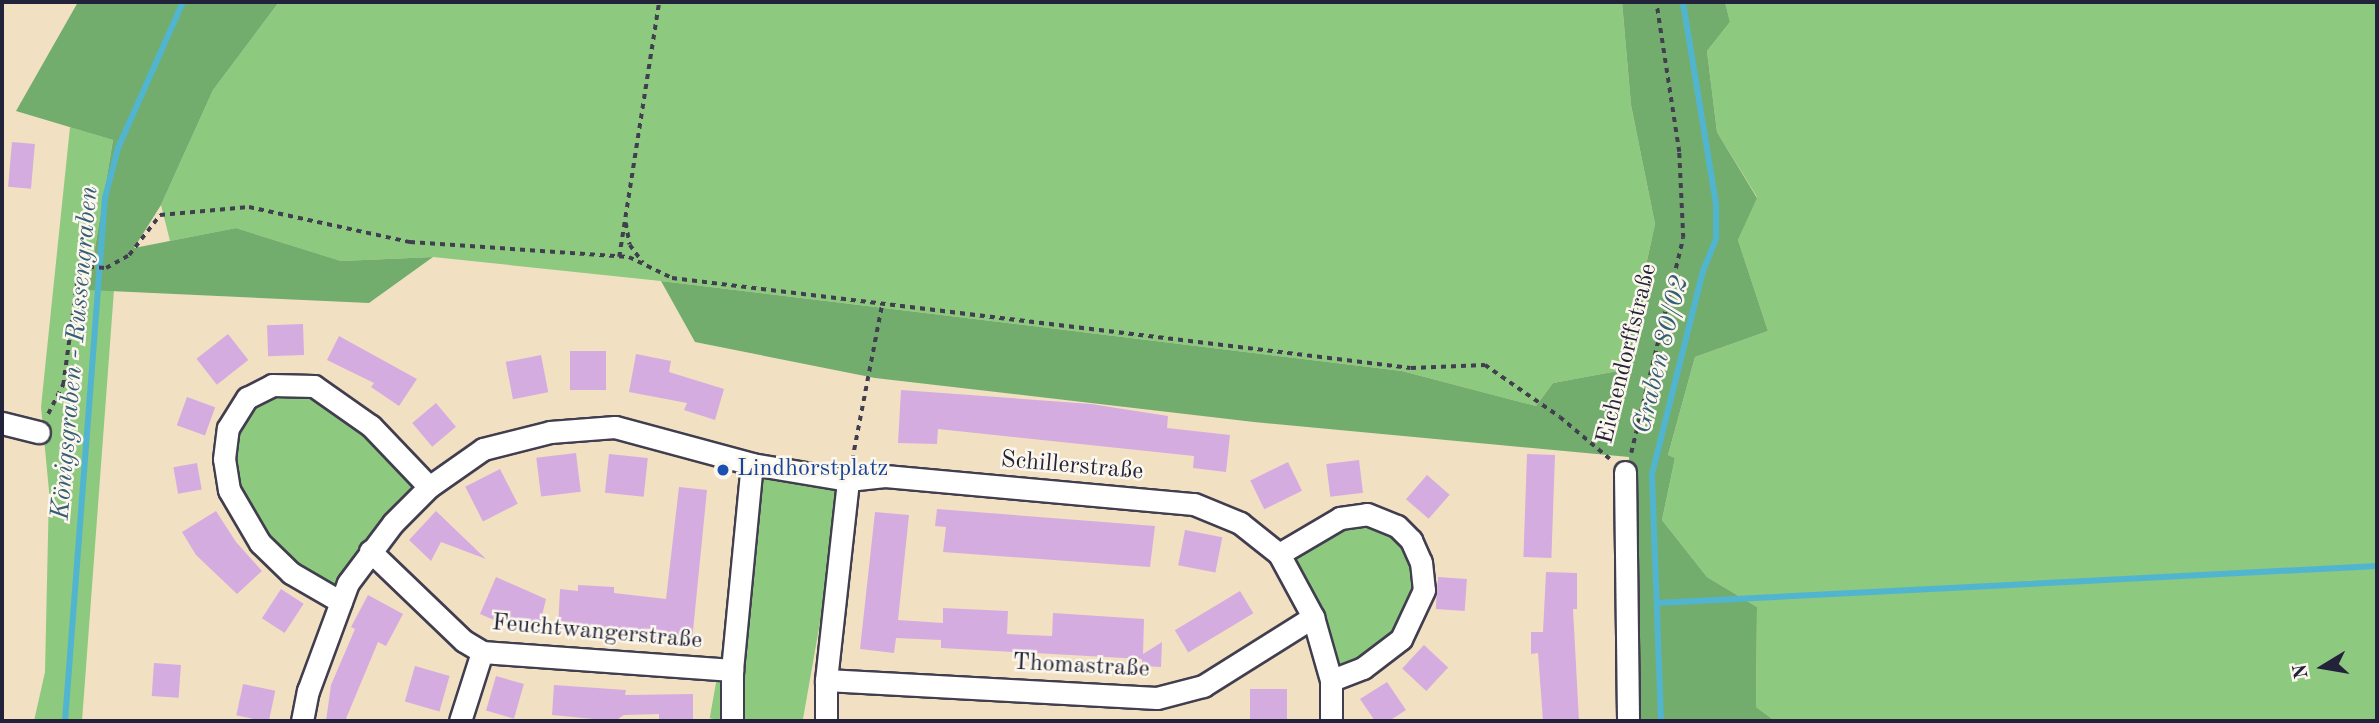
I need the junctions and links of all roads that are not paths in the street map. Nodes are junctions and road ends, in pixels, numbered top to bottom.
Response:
1 (2, 423) edge
2 (39, 432) road end
3 (752, 464) junction
4 (1625, 471) road end
5 (848, 480) junction
6 (429, 487) junction
7 (370, 551) junction
8 (1279, 554) junction
9 (341, 602) junction
10 (1312, 617) junction
11 (482, 652) junction
12 (732, 670) junction
13 (826, 680) junction
14 (1331, 680) junction
15 (302, 721) edge
16 (460, 721) edge
17 (732, 721) edge
18 (826, 721) edge
19 (1331, 721) edge
20 (1628, 721) edge

1 - 2 street
3 - 5 street
3 - 6 street
3 - 12 street
4 - 20 street, Eichendorffstraße
5 - 8 street, Schillerstraße
5 - 13 street
6 - 7 street
6 - 9 street
7 - 9 street
7 - 11 street, Feuchtwangerstraße
8 - 10 street, Schillerstraße
8 - 14 street
9 - 15 street
10 - 13 street, Thomastraße
10 - 14 street, Schillerstraße
11 - 12 street, Feuchtwangerstraße
11 - 16 street
12 - 17 street
13 - 18 street
14 - 19 street, Schillerstraße

